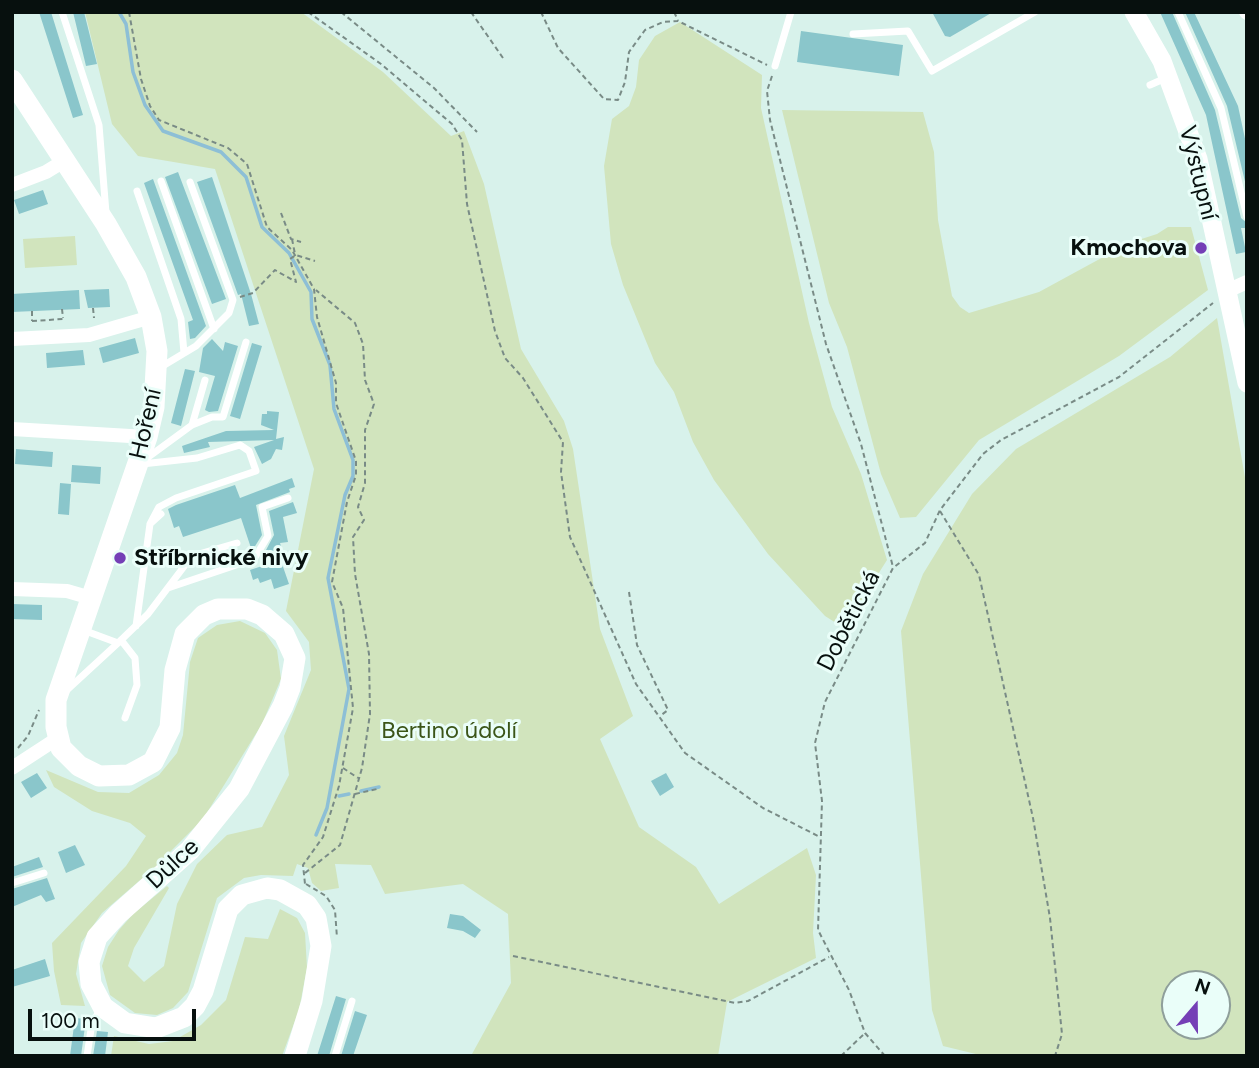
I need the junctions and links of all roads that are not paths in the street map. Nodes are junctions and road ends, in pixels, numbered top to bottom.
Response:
1 (62, 12) edge
2 (791, 12) edge
3 (1035, 12) edge
4 (1134, 12) edge
5 (1178, 12) edge
6 (853, 34) dead end
7 (775, 66) road end
8 (1168, 76) junction
9 (12, 80) edge
10 (1150, 85) dead end
11 (64, 161) junction
12 (161, 181) dead end
13 (191, 181) dead end
14 (12, 185) edge
15 (137, 191) dead end
16 (1247, 217) edge
17 (106, 224) junction
18 (1247, 282) edge
19 (1227, 291) junction
20 (151, 317) junction
21 (214, 329) junction
22 (12, 339) edge
23 (246, 342) dead end
24 (184, 353) junction
25 (1244, 361) edge
26 (157, 369) junction
27 (205, 380) dead end
28 (1247, 383) edge
29 (192, 425) junction
30 (12, 429) edge
31 (147, 437) junction
32 (138, 464) junction
33 (288, 498) dead end
34 (161, 514) dead end
35 (150, 524) junction
36 (237, 543) dead end
37 (12, 589) edge
38 (167, 589) junction
39 (91, 598) junction
40 (136, 626) junction
41 (79, 629) junction
42 (120, 641) junction
43 (57, 699) junction
44 (125, 718) dead end
45 (58, 738) junction
46 (12, 768) edge
47 (44, 873) dead end
48 (12, 883) edge
49 (352, 1001) dead end
50 (103, 1007) junction
51 (87, 1056) edge
52 (295, 1056) edge
53 (335, 1056) edge

1 - 17 lane
2 - 7 lane
3 - 6 lane
4 - 8 street, Výstupní
5 - 16 lane
8 - 10 lane
8 - 19 street, Výstupní
9 - 11 main road, Hoření
11 - 14 street
11 - 17 main road, Hoření
12 - 21 lane
13 - 21 lane
15 - 24 lane
17 - 20 main road, Hoření
18 - 19 street
19 - 25 street, Výstupní
20 - 22 street
20 - 26 main road, Hoření
21 - 24 lane
23 - 29 lane
24 - 26 lane
25 - 28 street, Výstupní
26 - 31 main road, Hoření
27 - 29 lane
29 - 32 lane
30 - 31 street
31 - 32 main road, Hoření
32 - 35 lane
32 - 39 main road, Hoření
33 - 38 lane
34 - 35 lane
35 - 40 lane
36 - 38 lane
37 - 39 street
38 - 40 lane
39 - 41 main road, Hoření
40 - 42 lane
41 - 42 lane
41 - 43 main road, Hoření
42 - 43 lane
42 - 44 lane
43 - 45 main road, Hoření
45 - 46 street
45 - 50 main road, Důlce
47 - 48 lane
49 - 53 lane
50 - 51 lane
50 - 52 main road

